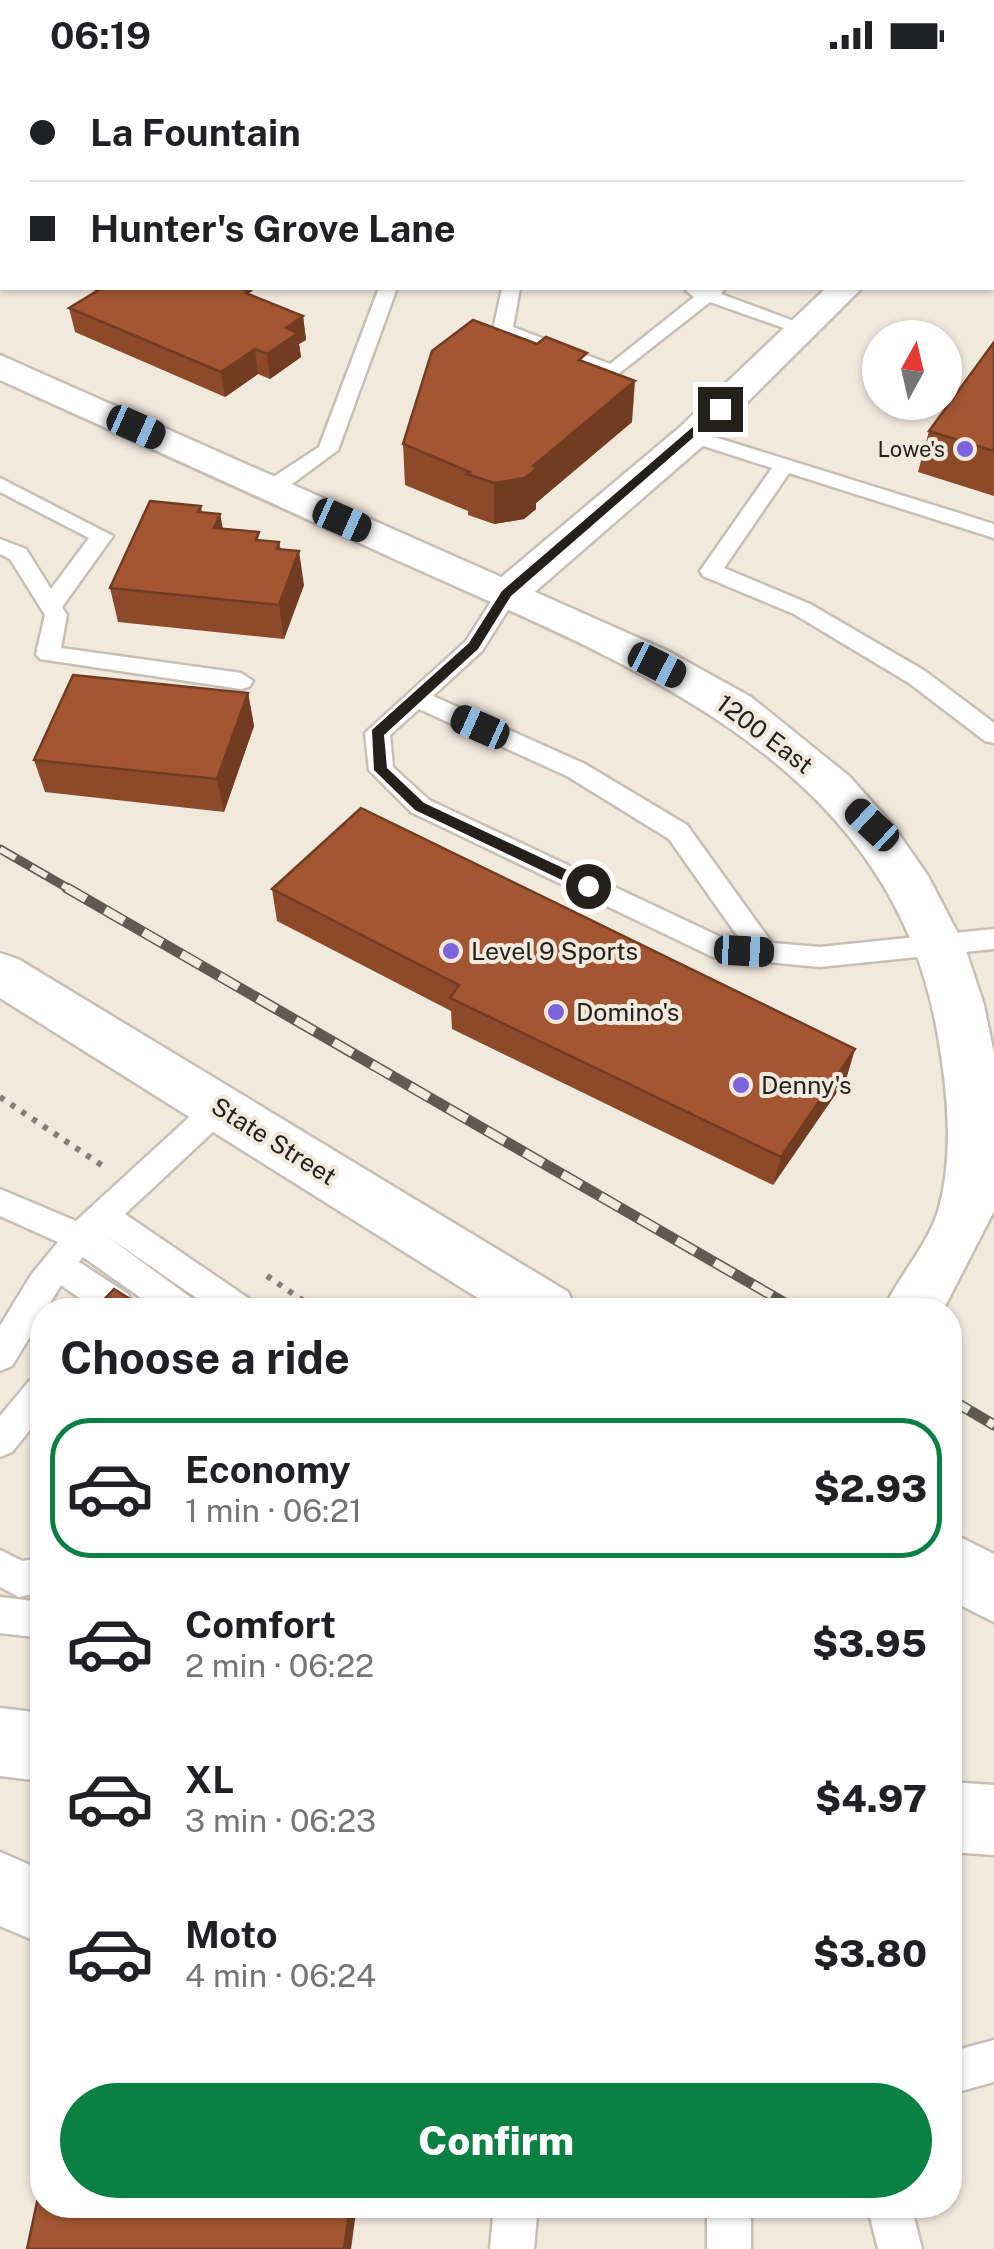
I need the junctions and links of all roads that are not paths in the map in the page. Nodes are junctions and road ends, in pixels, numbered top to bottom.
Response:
1 (387, 290) edge
2 (510, 290) edge
3 (844, 290) edge
4 (712, 291) edge
5 (805, 329) junction
6 (0, 366) edge
7 (692, 436) junction
8 (786, 464) junction
9 (0, 484) edge
10 (272, 488) junction
11 (994, 531) edge
12 (0, 546) edge
13 (506, 594) junction
14 (51, 606) junction
15 (242, 681) dead end
16 (416, 698) junction
17 (994, 736) edge
18 (973, 941) edge
19 (764, 952) junction
20 (0, 973) edge
21 (219, 1108) junction
22 (0, 1202) edge
23 (92, 1227) junction
24 (58, 1266) junction
25 (37, 1298) edge
26 (108, 1298) edge
27 (170, 1298) edge
28 (219, 1298) edge
29 (528, 1298) edge
30 (918, 1298) edge
31 (30, 1309) edge
32 (0, 1356) edge
33 (30, 1405) edge
34 (0, 1441) edge
35 (0, 1567) edge
36 (962, 1571) edge
37 (30, 1578) edge
38 (994, 1590) edge
39 (0, 1615) edge
40 (30, 1619) edge
41 (0, 1742) edge
42 (30, 1746) edge
43 (962, 1817) edge
44 (994, 1820) edge
45 (0, 1887) edge
46 (30, 1888) edge
47 (30, 1902) edge
48 (994, 2060) edge
49 (962, 2069) edge
50 (515, 2218) edge
51 (728, 2218) edge
52 (892, 2218) edge
53 (512, 2249) edge
54 (728, 2249) edge
55 (900, 2249) edge

1 - 10 lane
2 - 4 lane
3 - 5 main road
4 - 5 lane
5 - 7 main road
6 - 10 main road, 1200 East
7 - 8 lane
7 - 13 main road
8 - 11 lane
8 - 17 lane
9 - 14 lane
10 - 13 main road, 1200 East
12 - 14 lane
13 - 16 lane
13 - 18 main road, 1200 East
14 - 15 lane
16 - 19 lane
16 - 19 lane
18 - 19 lane
18 - 30 main road, 1200 East
20 - 21 main road, State Street
21 - 23 lane
21 - 29 main road, State Street
22 - 23 lane
23 - 24 lane
23 - 27 lane
23 - 28 lane
24 - 25 lane
24 - 26 lane
31 - 32 lane
33 - 34 lane
35 - 37 lane
36 - 38 main road
39 - 40 lane
41 - 42 main road
43 - 44 main road
45 - 46 main road
45 - 47 main road
48 - 49 lane
50 - 53 lane
51 - 54 lane
52 - 55 lane

